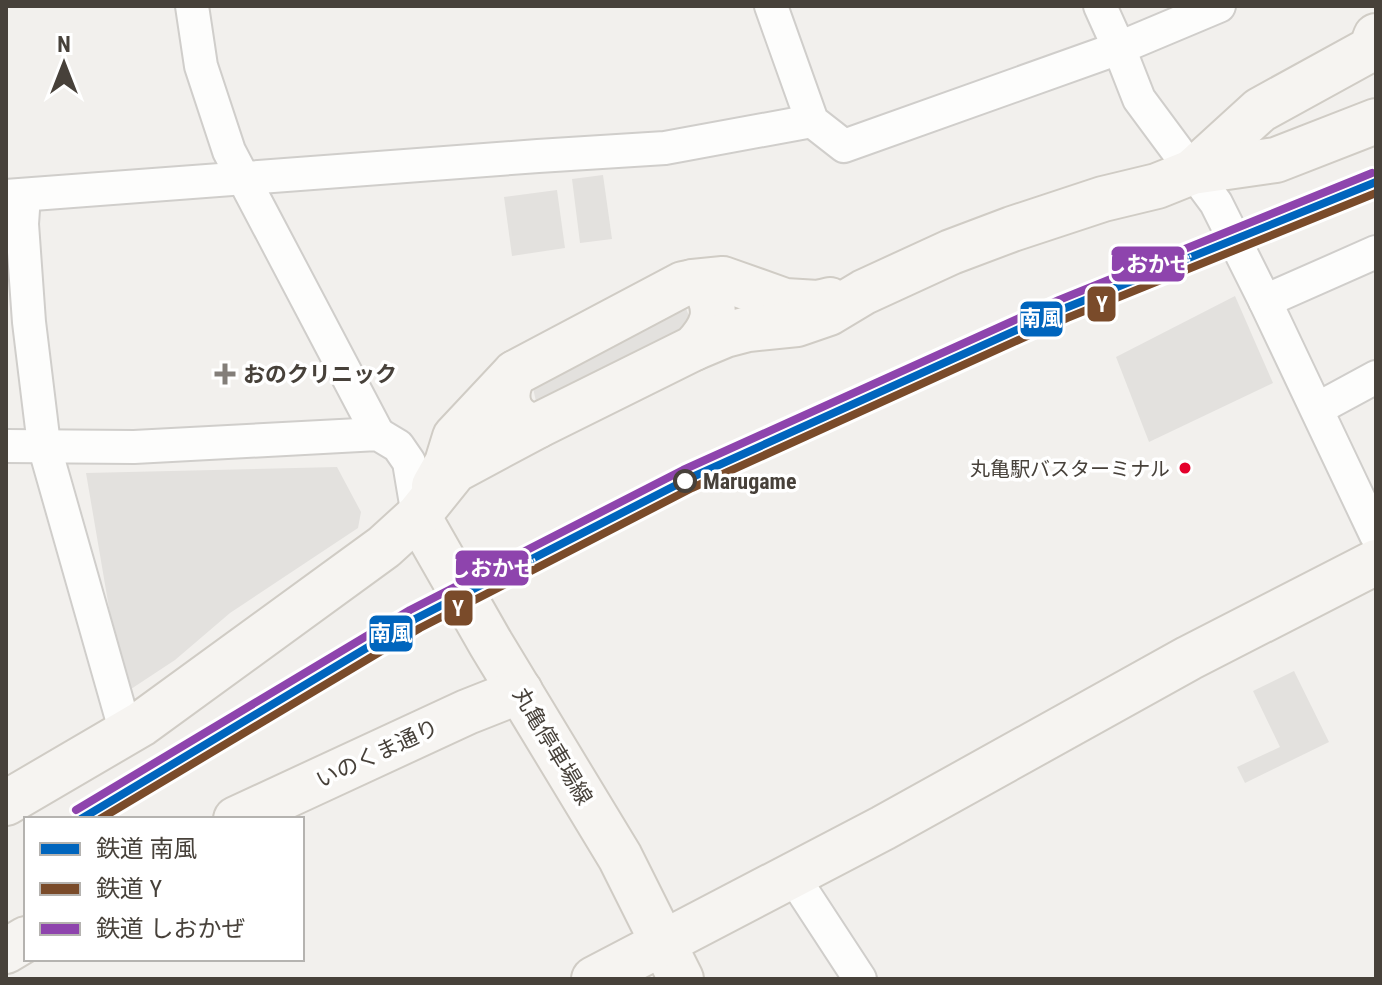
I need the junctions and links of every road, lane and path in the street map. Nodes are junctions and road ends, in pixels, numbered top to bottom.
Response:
1 (192, 6) edge
2 (771, 6) edge
3 (1100, 6) edge
4 (1219, 6) edge
5 (1374, 45) edge
6 (1119, 48) junction
7 (812, 121) junction
8 (1376, 121) edge
9 (1192, 172) junction
10 (243, 178) junction
11 (15, 196) edge
12 (1376, 252) edge
13 (693, 282) junction
14 (864, 292) junction
15 (1265, 301) junction
16 (694, 348) junction
17 (515, 373) junction
18 (1376, 377) edge
19 (1317, 409) junction
20 (537, 426) junction
21 (378, 434) junction
22 (44, 445) junction
23 (6, 446) edge
24 (418, 516) junction
25 (1376, 535) edge
26 (1376, 562) edge
27 (520, 691) junction
28 (126, 733) junction
29 (6, 803) edge
30 (240, 817) edge
31 (792, 875) junction
32 (24, 940) edge
33 (6, 951) edge
34 (659, 961) edge
35 (594, 979) edge
36 (860, 979) edge

1 - 10 street
2 - 7 street
3 - 6 street
4 - 6 street
5 - 9 street
6 - 7 street
6 - 9 street
7 - 10 street
8 - 9 street
9 - 14 street
9 - 15 street
10 - 11 street
10 - 21 street
11 - 22 street
12 - 15 street
13 - 14 street
13 - 16 street
13 - 17 street
14 - 16 street
15 - 19 street
16 - 20 street
17 - 20 street
17 - 24 street
18 - 19 street
19 - 25 street
20 - 24 street
21 - 22 street
21 - 24 street
22 - 23 street
22 - 28 street
24 - 27 street, 丸亀停車場線
24 - 28 street
26 - 31 street
27 - 30 street, いのくま通り
27 - 34 street, 丸亀停車場線
28 - 29 street
31 - 34 street
31 - 36 street
32 - 33 street
34 - 35 street

